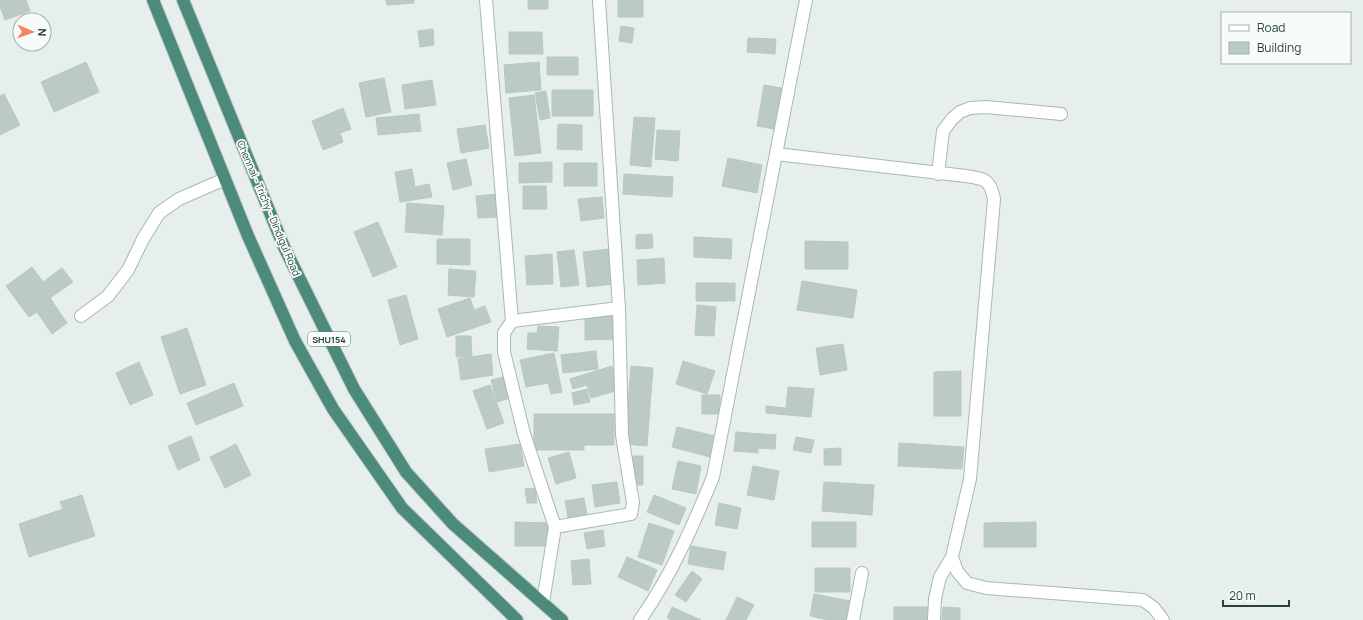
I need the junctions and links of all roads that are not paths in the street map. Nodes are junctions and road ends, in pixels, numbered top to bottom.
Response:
1 (153, 0) edge
2 (183, 0) edge
3 (486, 0) edge
4 (599, 0) edge
5 (806, 0) edge
6 (1061, 114) dead end
7 (776, 154) junction
8 (938, 174) junction
9 (225, 179) junction
10 (619, 308) junction
11 (81, 316) dead end
12 (512, 321) junction
13 (555, 527) junction
14 (952, 557) junction
15 (862, 573) dead end
16 (543, 602) junction
17 (517, 620) edge
18 (562, 620) edge
19 (640, 620) edge
20 (853, 620) edge
21 (934, 620) edge
22 (1163, 620) edge

1 - 9 highway
2 - 16 highway, Chennai - Trichy - Dindigul Road / SHU154
3 - 12 street
4 - 10 street
5 - 7 street
6 - 8 street
7 - 8 street
7 - 19 street
8 - 14 street
9 - 11 street
9 - 17 highway
10 - 12 street
10 - 13 street
12 - 13 street
13 - 16 street
14 - 21 street
14 - 22 street
15 - 20 street
16 - 18 highway, Chennai - Trichy - Dindigul Road / SHU154

